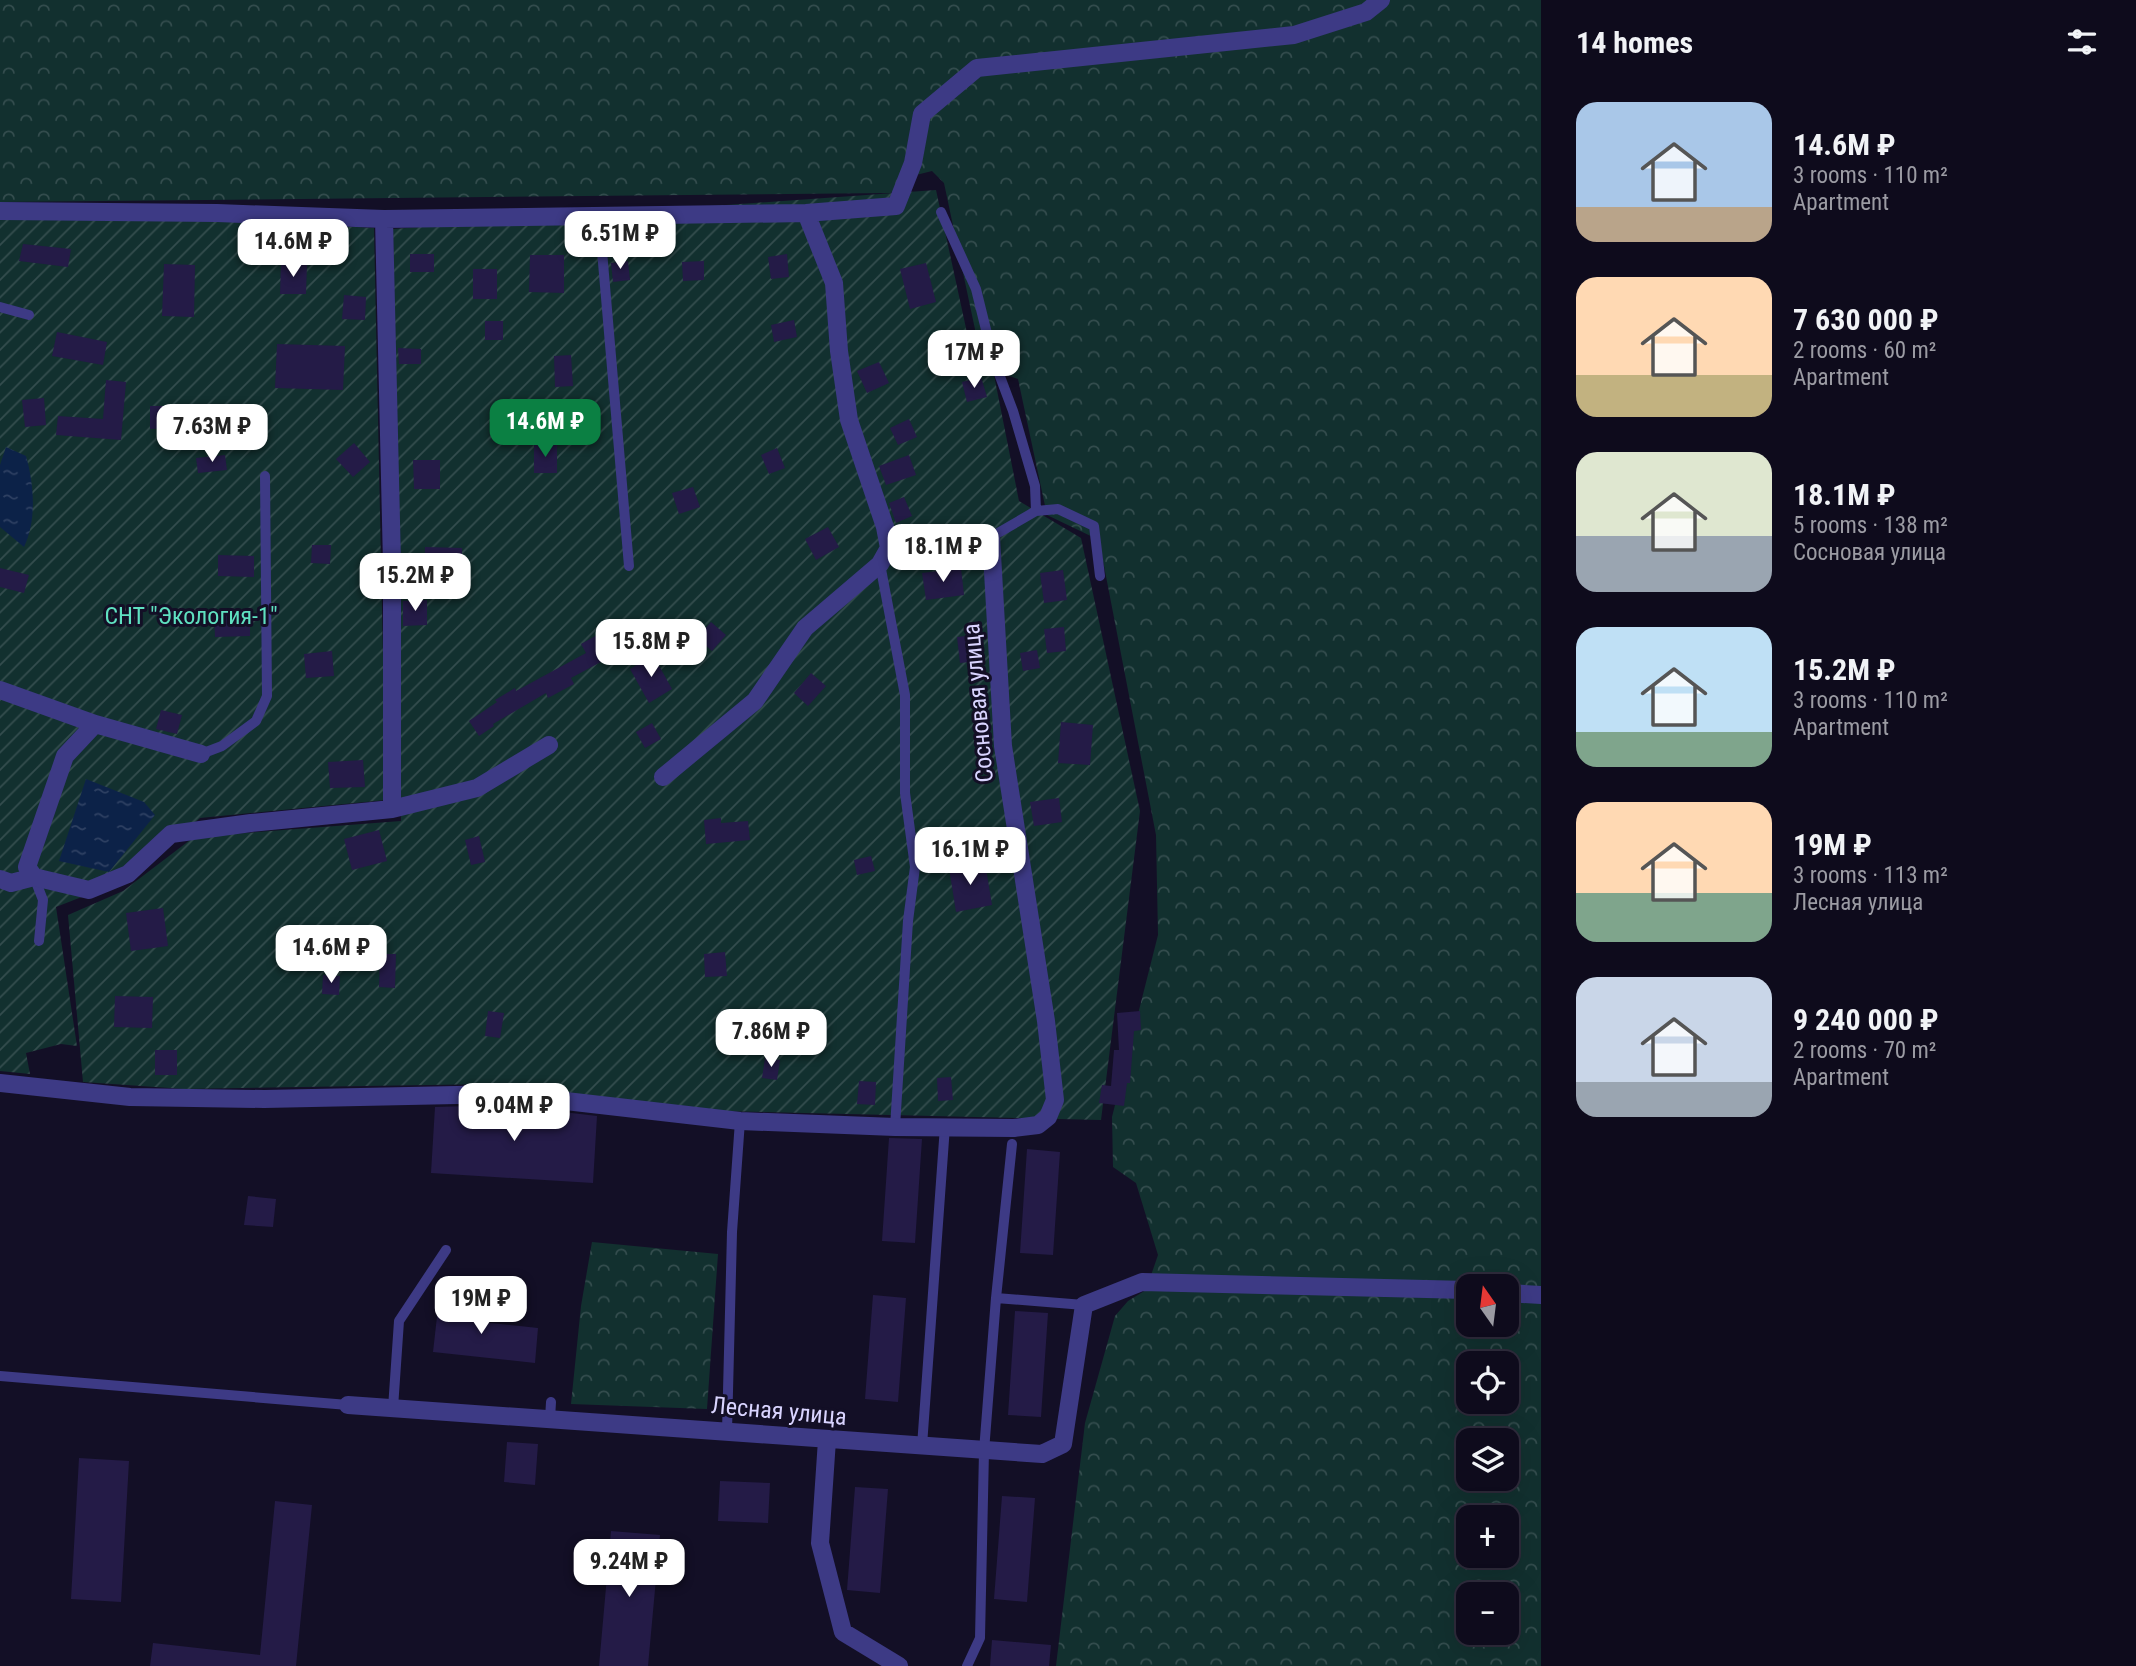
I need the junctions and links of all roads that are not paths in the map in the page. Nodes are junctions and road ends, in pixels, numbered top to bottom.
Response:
1 (1381, 0) edge
2 (0, 211) edge
3 (941, 212) dead end
4 (806, 213) junction
5 (599, 216) junction
6 (384, 219) junction
7 (0, 307) edge
8 (29, 315) dead end
9 (265, 476) dead end
10 (1036, 510) junction
11 (991, 537) junction
12 (889, 548) junction
13 (880, 564) junction
14 (629, 566) dead end
15 (1100, 576) dead end
16 (0, 690) edge
17 (95, 724) junction
18 (549, 745) dead end
19 (201, 754) joint
20 (663, 777) dead end
21 (392, 809) junction
22 (34, 877) junction
23 (0, 879) edge
24 (38, 942) dead end
25 (0, 1083) edge
26 (740, 1121) junction
27 (945, 1126) junction
28 (895, 1127) junction
29 (1013, 1136) junction
30 (446, 1250) dead end
31 (1456, 1290) edge
32 (1519, 1294) edge
33 (1541, 1295) edge
34 (996, 1298) junction
35 (1084, 1305) junction
36 (0, 1377) edge
37 (348, 1405) joint
38 (393, 1408) junction
39 (727, 1432) junction
40 (827, 1440) junction
41 (922, 1446) junction
42 (984, 1451) junction
43 (899, 1666) edge
44 (967, 1666) edge

1 - 4 street
2 - 6 street
3 - 10 lane
4 - 5 street
4 - 12 street
5 - 6 street
5 - 14 lane
6 - 21 street
7 - 8 lane
9 - 19 lane
10 - 11 lane
10 - 15 lane
11 - 12 street
11 - 29 street, Сосновая улица
12 - 13 street
13 - 20 street
13 - 28 lane
16 - 17 street
17 - 19 street
17 - 22 street
18 - 21 street
21 - 22 street
22 - 23 street
22 - 24 lane
25 - 26 street, Сосновая улица
26 - 28 street, Сосновая улица
26 - 39 lane
27 - 28 street, Сосновая улица
27 - 29 street, Сосновая улица
27 - 41 lane
29 - 34 lane
30 - 38 lane
31 - 35 street
32 - 33 street
34 - 35 lane
34 - 42 lane
35 - 42 street, Лесная улица
36 - 37 lane
37 - 38 street, Лесная улица
38 - 39 street, Лесная улица
39 - 40 street, Лесная улица
40 - 41 street, Лесная улица
40 - 43 street
41 - 42 street, Лесная улица
42 - 44 lane

